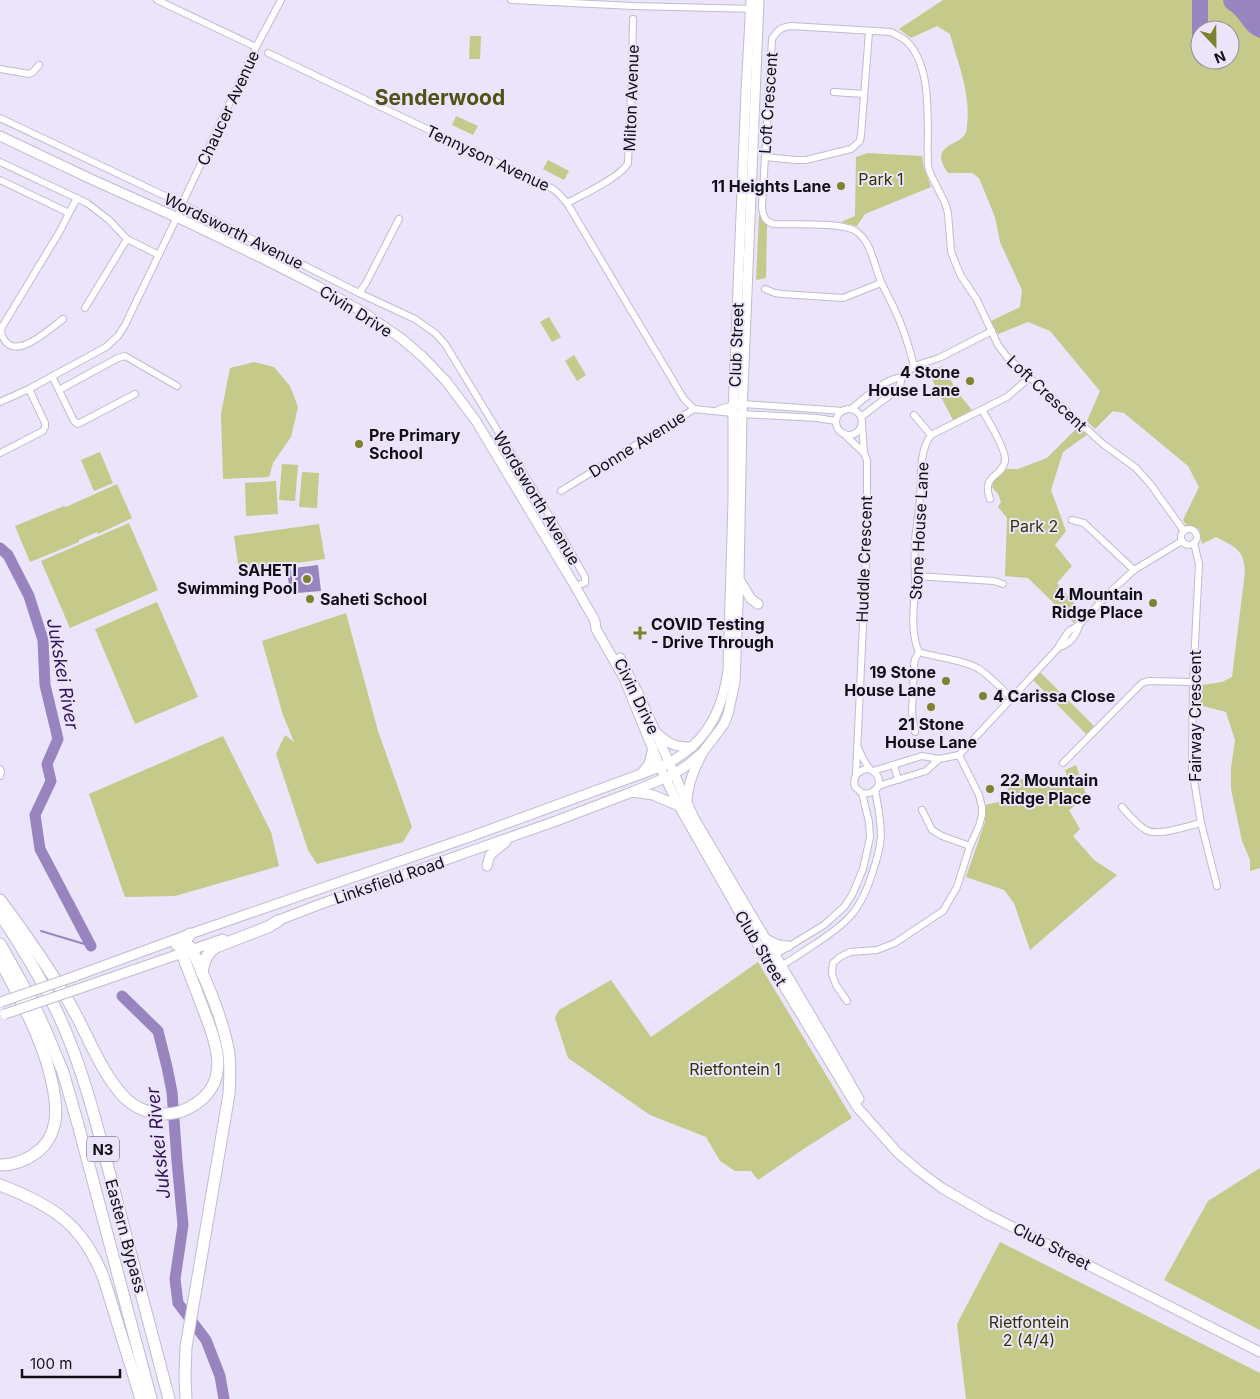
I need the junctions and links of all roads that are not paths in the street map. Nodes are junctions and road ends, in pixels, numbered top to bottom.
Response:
1 (157, 0) edge
2 (282, 0) edge
3 (511, 0) edge
4 (759, 0) edge
5 (632, 3) edge
6 (753, 6) edge
7 (633, 19) dead end
8 (869, 32) junction
9 (256, 47) junction
10 (268, 53) dead end
11 (39, 65) dead end
12 (0, 70) edge
13 (834, 92) dead end
14 (864, 94) junction
15 (0, 118) edge
16 (0, 136) edge
17 (765, 157) junction
18 (0, 162) edge
19 (0, 181) edge
20 (77, 198) junction
21 (567, 203) junction
22 (182, 204) junction
23 (69, 213) junction
24 (178, 217) junction
25 (399, 219) dead end
26 (127, 239) junction
27 (160, 256) junction
28 (881, 283) junction
29 (766, 289) dead end
30 (359, 293) junction
31 (85, 308) dead end
32 (63, 319) dead end
33 (992, 330) junction
34 (914, 366) junction
35 (52, 376) junction
36 (902, 377) junction
37 (1029, 378) junction
38 (177, 386) dead end
39 (29, 389) junction
40 (59, 390) junction
41 (135, 394) dead end
42 (870, 394) junction
43 (0, 402) edge
44 (878, 404) junction
45 (694, 409) junction
46 (738, 409) junction
47 (851, 409) junction
48 (843, 410) junction
49 (982, 410) junction
50 (914, 415) dead end
51 (862, 417) junction
52 (836, 421) junction
53 (862, 425) junction
54 (845, 434) junction
55 (931, 435) junction
56 (0, 453) edge
57 (864, 453) junction
58 (560, 490) dead end
59 (990, 499) dead end
60 (1072, 520) dead end
61 (1184, 531) junction
62 (1182, 540) junction
63 (1194, 543) junction
64 (1134, 570) junction
65 (915, 576) junction
66 (739, 579) junction
67 (1003, 584) dead end
68 (575, 586) junction
69 (758, 604) dead end
70 (595, 621) junction
71 (919, 652) junction
72 (1193, 682) junction
73 (730, 689) junction
74 (1011, 698) junction
75 (654, 730) junction
76 (916, 732) dead end
77 (692, 747) junction
78 (857, 747) junction
79 (653, 748) junction
80 (703, 752) junction
81 (958, 756) junction
82 (939, 759) junction
83 (1063, 763) dead end
84 (665, 765) junction
85 (894, 765) junction
86 (0, 768) edge
87 (871, 770) junction
88 (856, 774) junction
89 (639, 775) junction
90 (0, 776) edge
91 (669, 776) junction
92 (898, 780) junction
93 (877, 788) junction
94 (632, 792) junction
95 (862, 793) junction
96 (683, 804) junction
97 (1122, 807) dead end
98 (922, 810) dead end
99 (1201, 823) junction
100 (512, 837) junction
101 (970, 846) junction
102 (487, 866) dead end
103 (1217, 886) dead end
104 (0, 900) edge
105 (0, 914) edge
106 (278, 921) junction
107 (190, 934) junction
108 (764, 937) junction
109 (0, 944) edge
110 (788, 946) junction
111 (183, 948) junction
112 (771, 957) junction
113 (0, 960) edge
114 (778, 968) junction
115 (95, 969) junction
116 (202, 973) junction
117 (847, 1001) dead end
118 (0, 1003) edge
119 (2, 1015) edge
120 (0, 1165) edge
121 (0, 1185) edge
122 (1260, 1352) edge
123 (141, 1399) edge
124 (150, 1399) edge
125 (168, 1399) edge
126 (186, 1399) edge

1 - 9 street
2 - 9 street, Chaucer Avenue
3 - 5 street
4 - 6 main road, Club Street
5 - 6 street
6 - 46 main road, Club Street
7 - 21 street, Milton Avenue
8 - 14 street
8 - 17 street, Loft Crescent
8 - 33 street, Loft Crescent
9 - 22 street, Chaucer Avenue
10 - 21 street, Tennyson Avenue
11 - 12 street
13 - 14 street
14 - 17 street
15 - 22 street, Wordsworth Avenue
16 - 24 main road, Civin Drive
17 - 28 street, Loft Crescent
18 - 20 street
19 - 23 street
20 - 23 street
20 - 26 street
21 - 45 street, Tennyson Avenue
22 - 24 street, Chaucer Avenue
22 - 30 street, Wordsworth Avenue
23 - 32 street
24 - 27 street, Chaucer Avenue
24 - 68 main road, Civin Drive
25 - 30 street
26 - 27 street
26 - 31 street
27 - 35 street, Chaucer Avenue
28 - 29 street
28 - 34 street, Loft Crescent
30 - 68 street, Wordsworth Avenue
33 - 34 street
33 - 37 street, Loft Crescent
34 - 36 street
35 - 39 street, Chaucer Avenue
35 - 40 street
36 - 42 street
36 - 44 street
37 - 49 street
37 - 61 street, Loft Crescent
38 - 40 street
39 - 43 street, Chaucer Avenue
39 - 56 street
40 - 41 street
42 - 44 street
42 - 47 street
44 - 51 street
45 - 46 street, Donne Avenue
45 - 58 street, Donne Avenue
46 - 48 street
46 - 52 street
46 - 66 main road, Club Street
46 - 73 main road, Club Street
47 - 48 street
47 - 51 street
48 - 52 street
49 - 55 street
49 - 59 street
50 - 55 street
51 - 53 street
52 - 54 street
53 - 54 street
53 - 57 street, Huddle Crescent
54 - 57 street
55 - 65 street, Stone House Lane
57 - 78 street, Huddle Crescent
60 - 64 street
61 - 62 street
61 - 63 street
62 - 63 street
62 - 64 street
63 - 72 street, Fairway Crescent
64 - 74 street
65 - 67 street
65 - 71 street, Stone House Lane
66 - 69 main road
66 - 73 main road, Club Street
68 - 70 main road, Civin Drive
70 - 75 main road, Civin Drive
70 - 79 main road, Civin Drive
71 - 74 street
71 - 76 street
72 - 83 street
72 - 99 street, Fairway Crescent
73 - 77 main road, Linksfield Road
73 - 80 main road, Linksfield Road
74 - 81 street
75 - 77 main road
75 - 84 main road, Civin Drive
77 - 84 main road, Linksfield Road
78 - 87 street
78 - 88 street, Huddle Crescent
79 - 84 main road, Civin Drive
79 - 89 main road
80 - 91 main road, Linksfield Road
80 - 96 main road
81 - 82 street
81 - 101 street
82 - 85 street
82 - 92 street
84 - 89 main road, Linksfield Road
84 - 91 main road, Civin Drive
85 - 87 street
85 - 92 street
86 - 90 street
87 - 88 street
87 - 93 street
88 - 95 street
89 - 107 main road, Linksfield Road
91 - 94 main road, Linksfield Road
91 - 96 main road, Club Street
92 - 93 street
93 - 95 street
93 - 114 street
94 - 96 main road
94 - 100 main road, Linksfield Road
95 - 110 street
96 - 108 main road, Club Street
96 - 112 main road, Club Street
97 - 99 street
98 - 101 street
99 - 103 street, Fairway Crescent
100 - 102 main road
100 - 106 main road, Linksfield Road
101 - 117 street
104 - 111 highway
105 - 125 highway, Eastern Bypass / N3
106 - 111 main road, Linksfield Road
106 - 116 highway
107 - 111 highway
107 - 115 main road, Linksfield Road
108 - 110 main road
108 - 112 main road, Club Street
109 - 124 highway, Eastern Bypass / N3
110 - 112 street
111 - 115 main road
111 - 116 highway
111 - 119 main road, Linksfield Road, bridge
112 - 114 main road, Club Street
113 - 120 highway
114 - 122 main road, Club Street
115 - 118 main road, Linksfield Road, bridge
116 - 126 highway
121 - 123 highway

